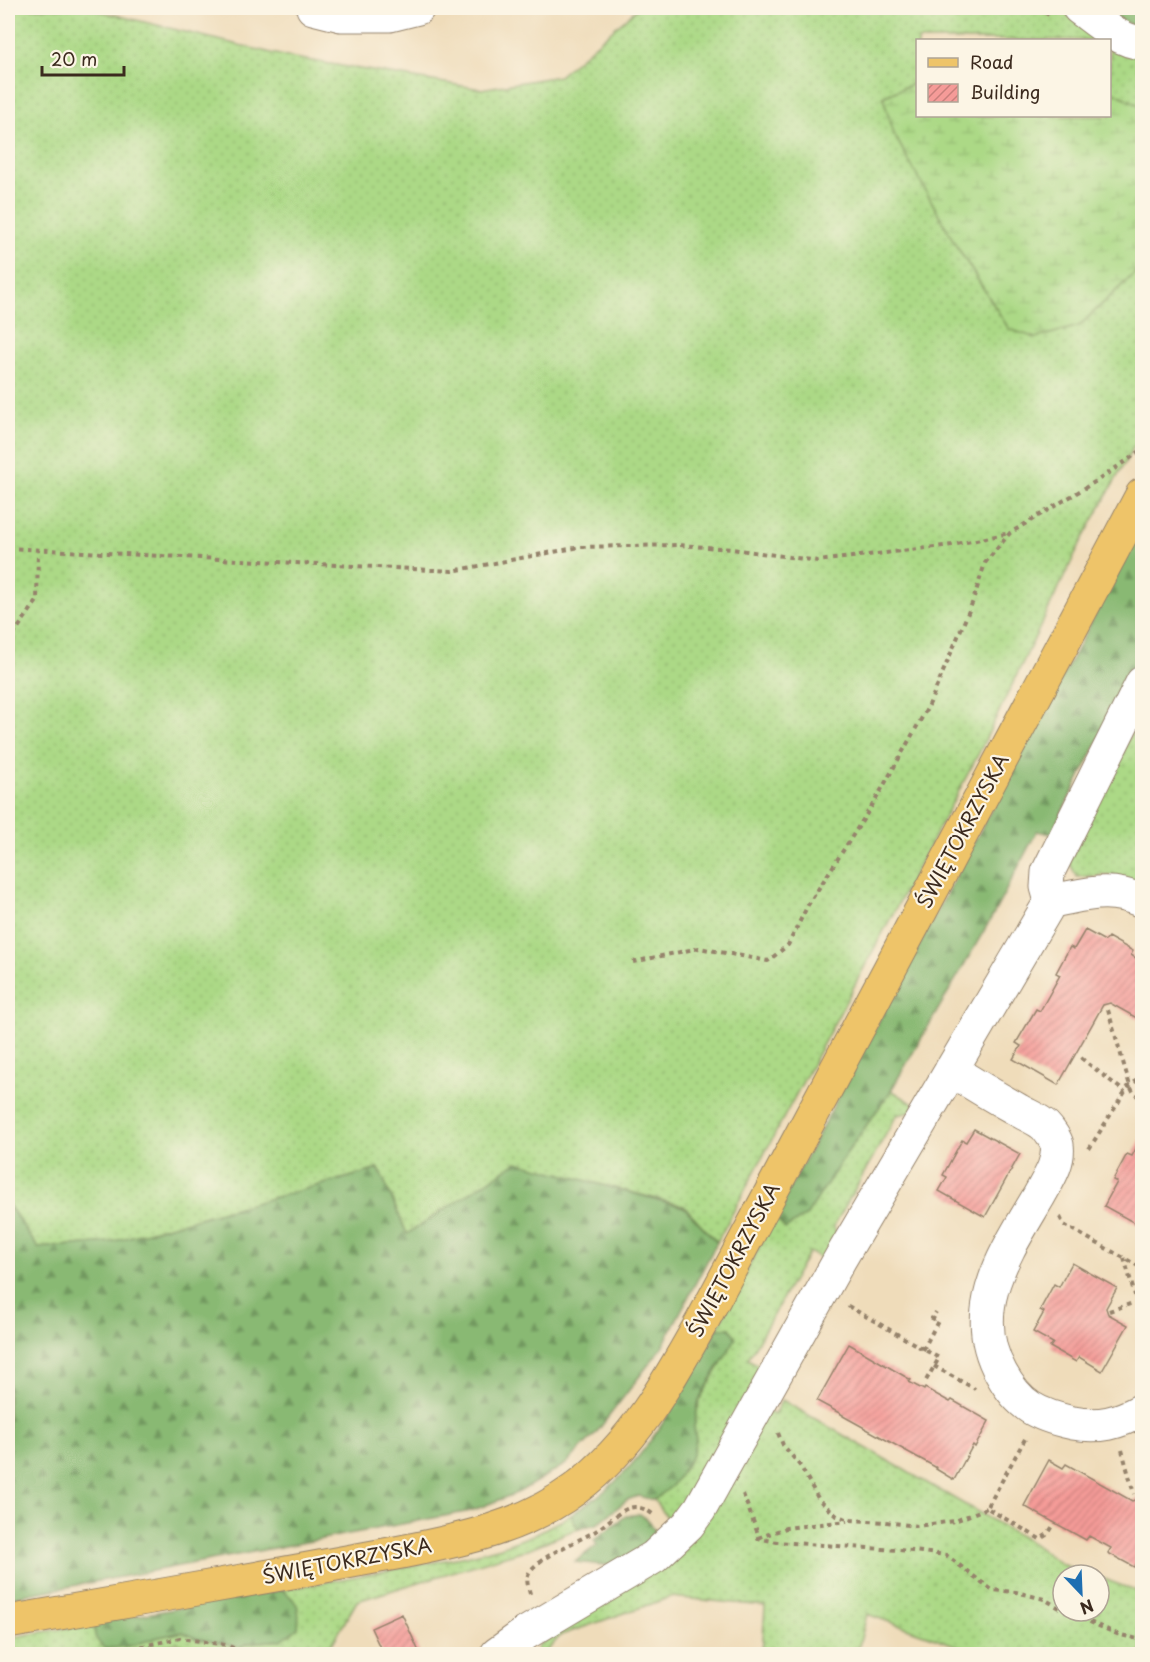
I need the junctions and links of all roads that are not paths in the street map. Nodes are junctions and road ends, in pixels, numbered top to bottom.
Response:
1 (313, 8) edge
2 (418, 8) edge
3 (1079, 8) edge
4 (1143, 43) edge
5 (1143, 495) edge
6 (1143, 683) edge
7 (1051, 901) junction
8 (1143, 901) edge
9 (951, 1070) junction
10 (1143, 1410) edge
11 (8, 1622) edge
12 (496, 1654) edge

1 - 2 street
3 - 4 street
5 - 11 main road, ŚWIĘTOKRZYSKA
6 - 7 street
7 - 8 street
7 - 9 street
9 - 10 street
9 - 12 street

